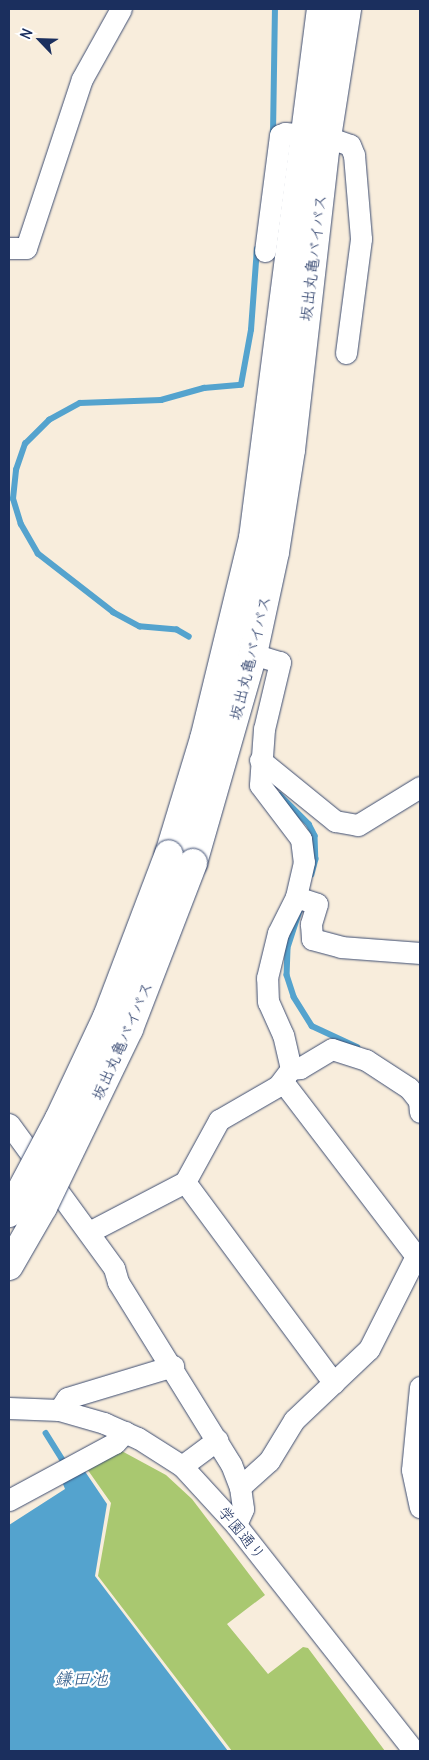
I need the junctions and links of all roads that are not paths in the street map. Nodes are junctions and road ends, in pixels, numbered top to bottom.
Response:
1 (121, 9) edge
2 (321, 9) edge
3 (347, 9) edge
4 (315, 136) junction
5 (9, 248) edge
6 (265, 251) dead end
7 (346, 353) dead end
8 (253, 654) junction
9 (260, 760) junction
10 (420, 787) edge
11 (181, 858) junction
12 (302, 899) junction
13 (420, 953) edge
14 (286, 1075) junction
15 (420, 1112) edge
16 (9, 1124) edge
17 (184, 1182) junction
18 (9, 1213) edge
19 (89, 1232) junction
20 (9, 1266) edge
21 (173, 1366) junction
22 (334, 1383) junction
23 (420, 1388) edge
24 (9, 1408) edge
25 (59, 1410) junction
26 (125, 1432) junction
27 (217, 1440) junction
28 (182, 1466) junction
29 (240, 1487) junction
30 (9, 1500) edge
31 (420, 1507) edge
32 (236, 1525) junction
33 (414, 1751) edge

1 - 5 street
2 - 4 highway, 坂出丸亀バイパス
3 - 4 highway, 坂出丸亀バイパス
4 - 6 street
4 - 7 street
4 - 8 highway, 坂出丸亀バイパス
4 - 11 highway, 坂出丸亀バイパス
8 - 9 street
8 - 11 highway, 坂出丸亀バイパス
9 - 10 street
9 - 12 street
11 - 18 highway, 坂出丸亀バイパス, bridge
11 - 20 highway, 坂出丸亀バイパス, bridge
12 - 13 street
12 - 14 street
14 - 15 street
14 - 17 street
14 - 22 street
16 - 19 street
17 - 19 street
17 - 22 street
19 - 21 street
21 - 25 street
21 - 27 street
22 - 29 street
23 - 31 street
24 - 25 street, 学園通り
25 - 26 street, 学園通り
26 - 28 street, 学園通り
26 - 30 street
27 - 28 street
27 - 29 street
28 - 32 street, 学園通り
29 - 32 street
32 - 33 street, 学園通り

